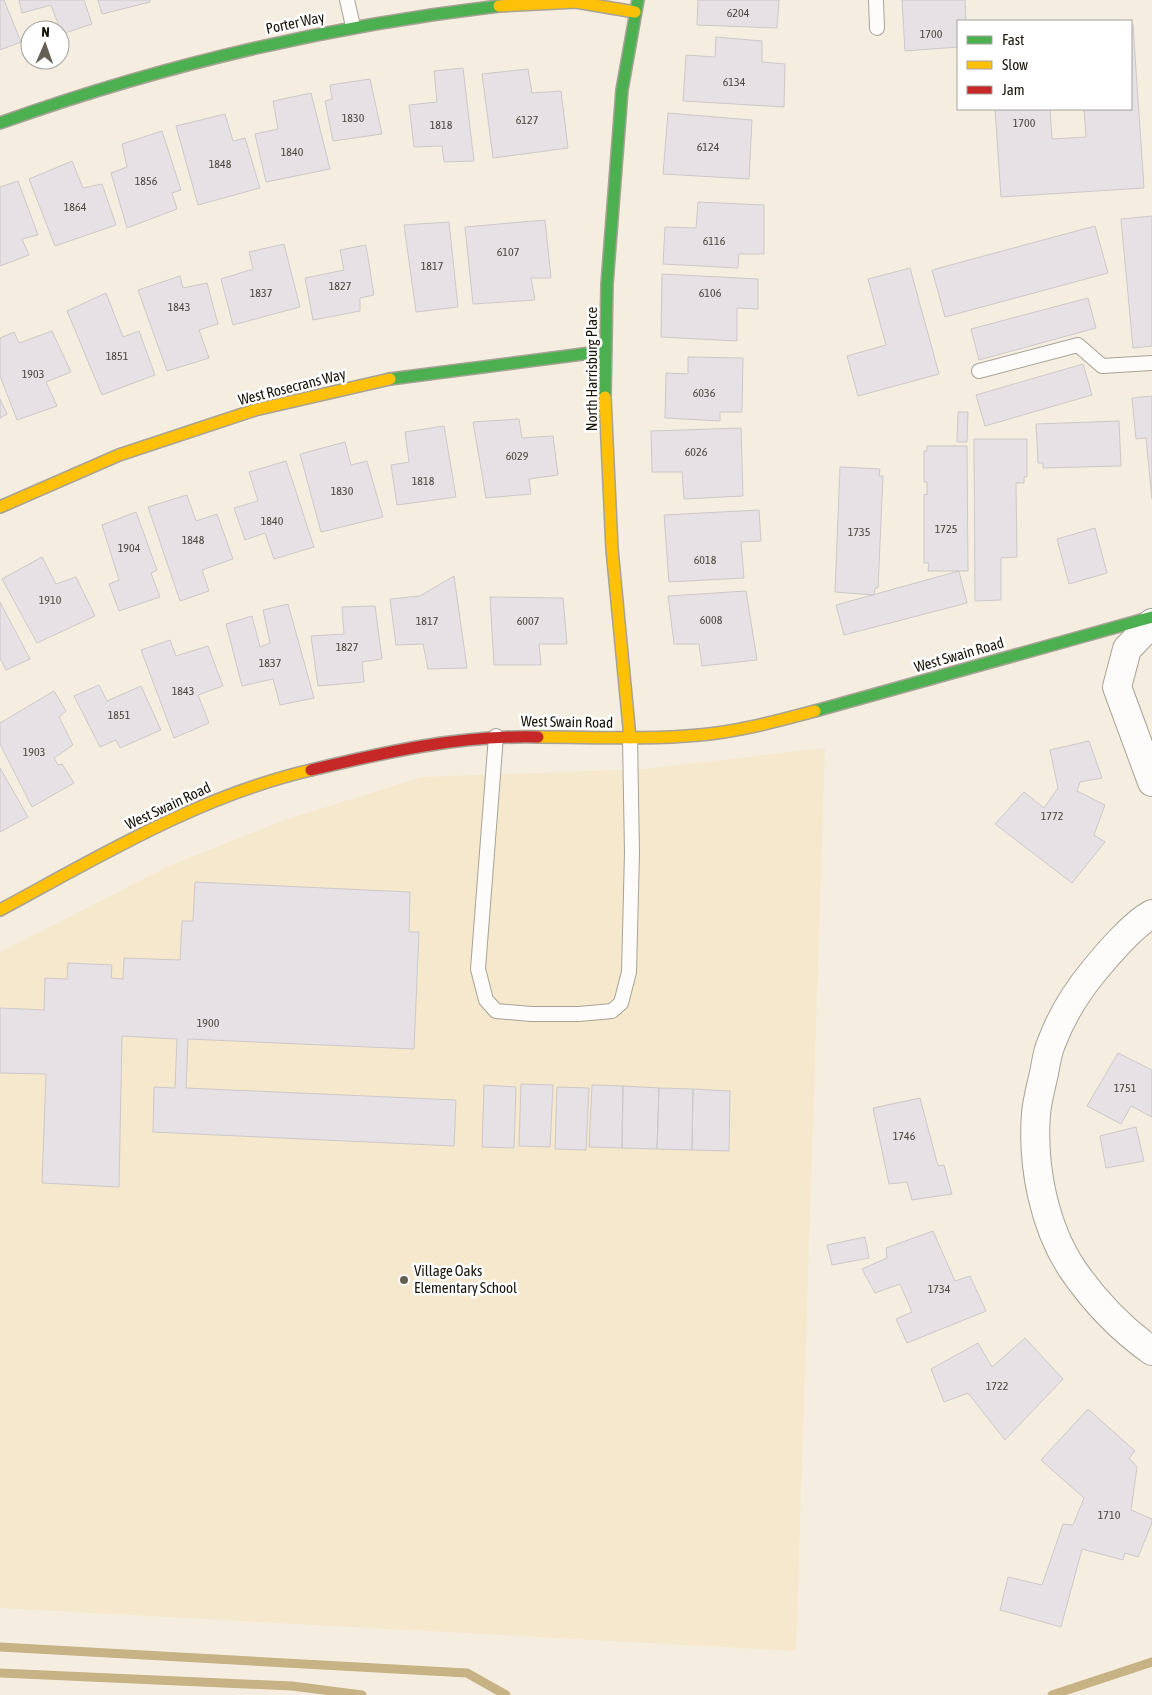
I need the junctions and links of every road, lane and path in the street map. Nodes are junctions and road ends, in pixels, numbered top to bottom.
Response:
1 (347, 0) edge
2 (638, 0) edge
3 (876, 0) edge
4 (635, 12) junction
5 (353, 26) junction
6 (877, 28) dead end
7 (0, 123) edge
8 (606, 351) junction
9 (1152, 363) edge
10 (979, 372) dead end
11 (0, 507) edge
12 (1152, 617) edge
13 (1152, 623) edge
14 (496, 736) junction
15 (630, 738) junction
16 (1152, 782) edge
17 (0, 910) edge
18 (1152, 914) edge
19 (1152, 1351) edge

1 - 5 lane
2 - 4 street, North Harrisburg Place
3 - 6 lane
4 - 5 street, Porter Way
4 - 8 street, North Harrisburg Place
5 - 7 street, Porter Way
8 - 11 street, West Rosecrans Way
8 - 15 street, North Harrisburg Place
9 - 10 lane
12 - 15 street, West Swain Road
13 - 16 street
14 - 15 street, West Swain Road
14 - 15 lane
14 - 17 street, West Swain Road
18 - 19 street

